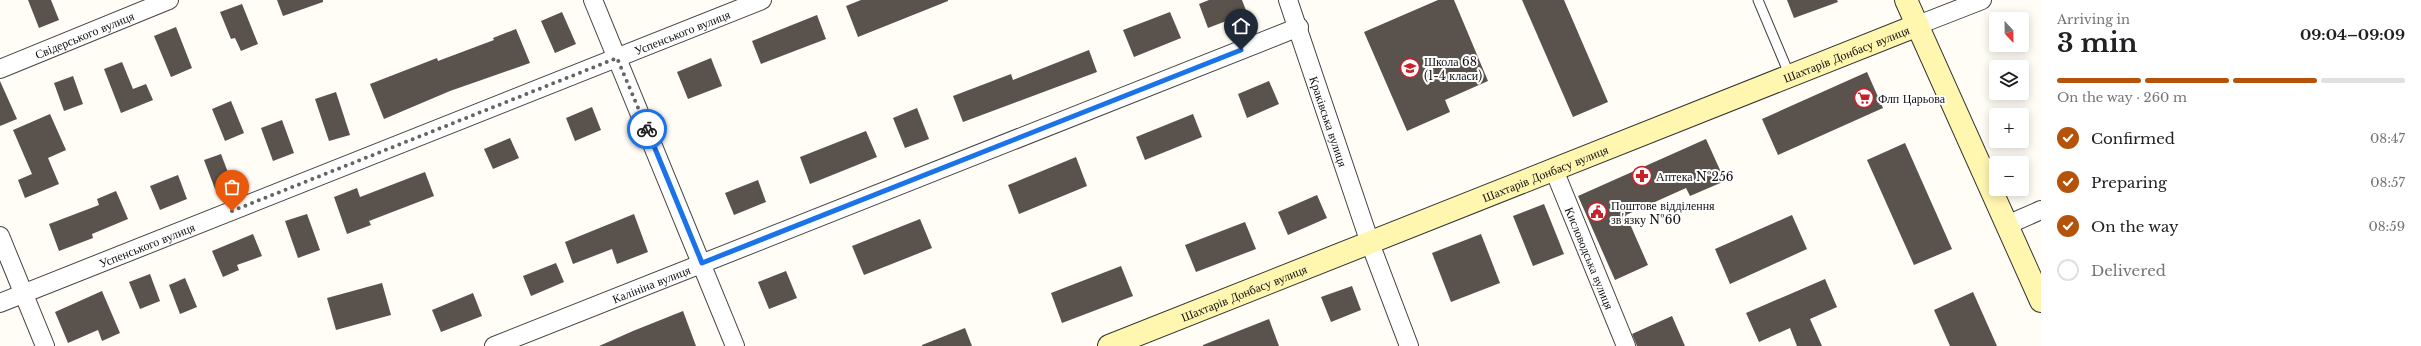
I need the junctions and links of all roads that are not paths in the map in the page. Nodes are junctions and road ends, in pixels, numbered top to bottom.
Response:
1 (169, 0) edge
2 (593, 0) edge
3 (762, 0) edge
4 (1288, 0) edge
5 (1758, 0) edge
6 (1906, 0) edge
7 (1982, 0) edge
8 (1918, 25) junction
9 (1299, 27) junction
10 (617, 58) junction
11 (0, 69) edge
12 (1790, 76) junction
13 (1554, 170) junction
14 (2041, 210) edge
15 (2007, 224) junction
16 (0, 236) edge
17 (1370, 243) junction
18 (702, 263) junction
19 (24, 294) junction
20 (2041, 301) edge
21 (0, 304) edge
22 (46, 346) edge
23 (494, 346) edge
24 (735, 346) edge
25 (1109, 346) edge
26 (1409, 346) edge
27 (1626, 346) edge

1 - 11 street, Свідерського вулиця
2 - 10 street
3 - 10 street, Успенського вулиця
4 - 9 street, Краківська вулиця
5 - 12 lane
6 - 8 street
7 - 8 street, Шахтарів Донбасу вулиця
8 - 12 street, Шахтарів Донбасу вулиця
8 - 15 street
9 - 17 street, Краківська вулиця
9 - 18 street, Калініна вулиця
10 - 18 street
10 - 19 street, Успенського вулиця
12 - 13 street, Шахтарів Донбасу вулиця
13 - 17 street, Шахтарів Донбасу вулиця
13 - 27 street, Кисловодська вулиця
14 - 15 street
15 - 20 street
16 - 19 street
17 - 25 street, Шахтарів Донбасу вулиця
17 - 26 street, Краківська вулиця
18 - 23 street, Калініна вулиця
18 - 24 street
19 - 21 street, Успенського вулиця
19 - 22 street

